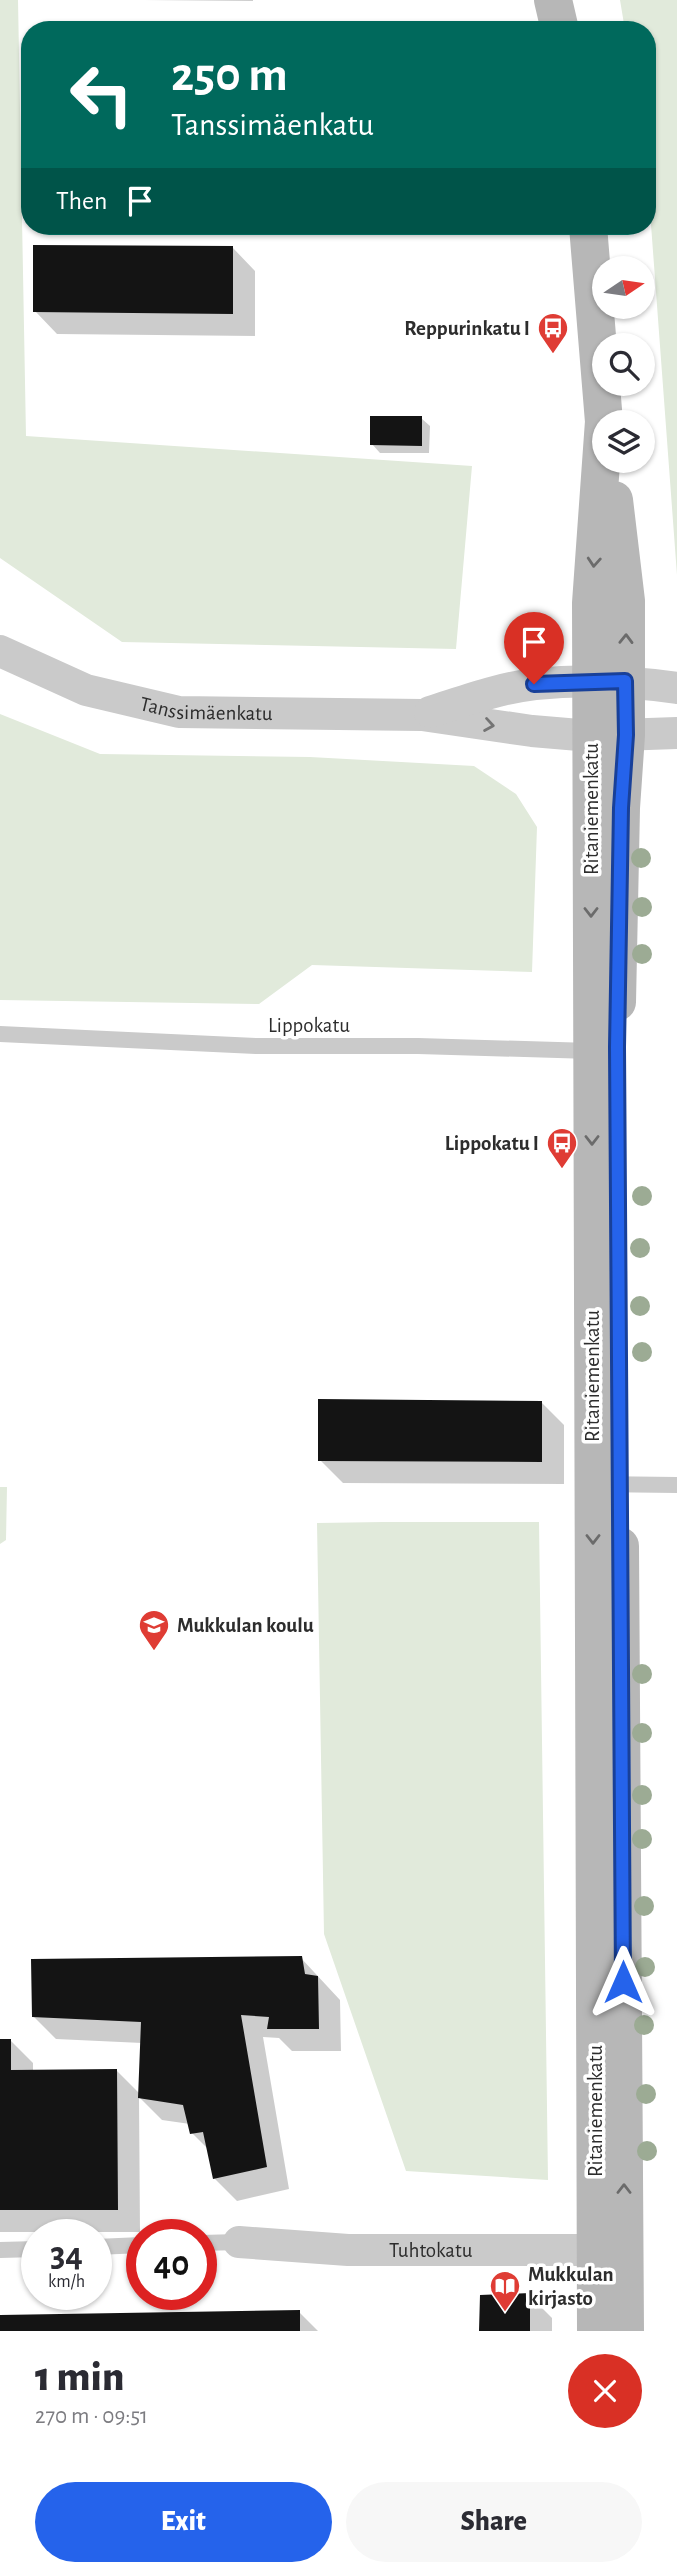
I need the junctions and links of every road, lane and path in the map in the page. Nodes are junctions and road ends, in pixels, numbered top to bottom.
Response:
1 (553, 0) edge
2 (558, 21) edge
3 (590, 235) edge
4 (603, 410) edge
5 (600, 473) edge
6 (611, 473) edge
7 (0, 651) edge
8 (608, 681) junction
9 (677, 688) edge
10 (422, 715) junction
11 (677, 733) edge
12 (609, 735) junction
13 (0, 1034) edge
14 (604, 1049) junction
15 (606, 1484) junction
16 (677, 1485) edge
17 (239, 2242) joint
18 (217, 2243) edge
19 (21, 2249) edge
20 (0, 2250) edge
21 (610, 2250) junction
22 (596, 2331) edge
23 (625, 2331) edge

1 - 2 street
3 - 4 street, Ritaniemenkatu
5 -> 8 street, Ritaniemenkatu
8 -> 6 street, Ritaniemenkatu
7 - 10 street, Tanssimäenkatu
8 - 9 street, Tanssimäenkatu
8 - 10 street, Tanssimäenkatu
8 - 12 street, Ritaniemenkatu
10 -> 12 street, Tanssimäenkatu
11 - 12 street, Tanssimäenkatu
12 - 14 street, Ritaniemenkatu
13 - 14 lane, Lippokatu
14 - 15 street, Ritaniemenkatu
15 - 16 lane
15 - 21 street, Ritaniemenkatu
17 - 18 lane
17 - 21 street, Tuhtokatu
19 - 20 lane
21 - 22 street, Ritaniemenkatu
21 - 23 street, Ritaniemenkatu

